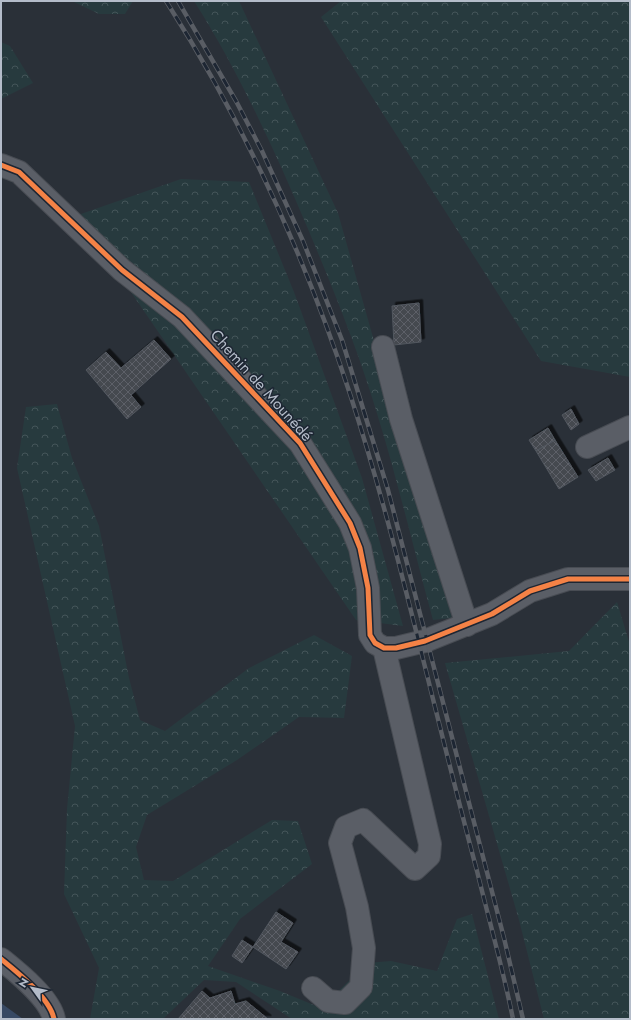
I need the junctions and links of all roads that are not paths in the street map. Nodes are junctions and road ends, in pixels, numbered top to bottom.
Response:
1 (1, 165) edge
2 (383, 347) dead end
3 (630, 427) edge
4 (587, 447) dead end
5 (630, 579) edge
6 (467, 625) junction
7 (384, 648) junction
8 (1, 959) edge
9 (313, 988) dead end
10 (54, 1019) edge

1 - 7 street, Chemin de Mounédé
2 - 6 street
3 - 4 street
5 - 6 street
6 - 7 street
7 - 9 street
8 - 10 street

